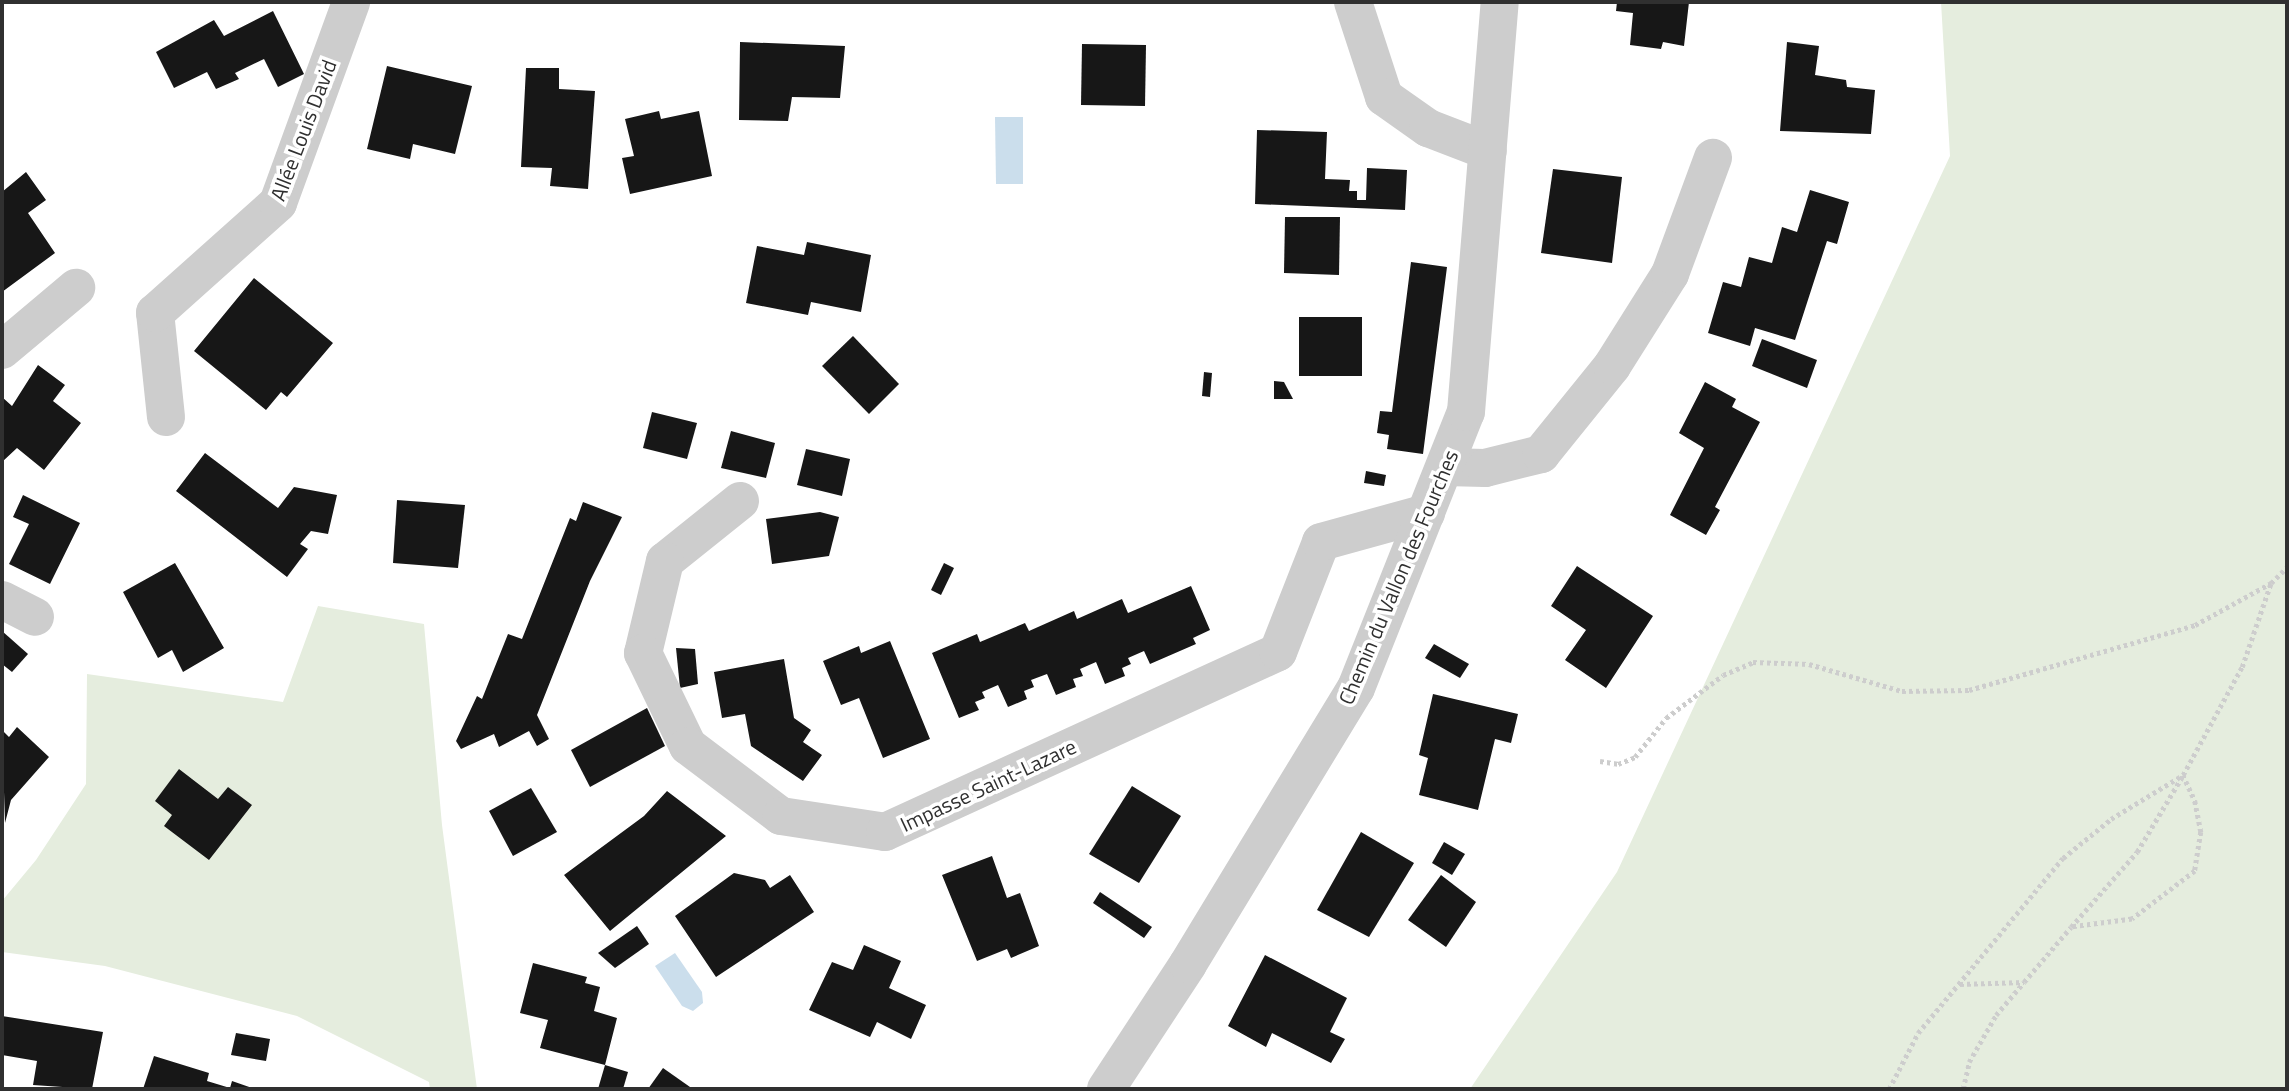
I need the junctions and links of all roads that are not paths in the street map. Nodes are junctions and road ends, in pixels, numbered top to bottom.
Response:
1 (351, 2) edge
2 (1353, 2) edge
3 (1500, 2) edge
4 (1488, 151) junction
5 (1713, 158) dead end
6 (76, 288) dead end
7 (2, 350) edge
8 (166, 417) dead end
9 (1445, 467) junction
10 (740, 502) dead end
11 (1426, 513) junction
12 (2, 600) edge
13 (35, 617) dead end
14 (1106, 1089) edge

1 - 8 street, Allée Louis David
2 - 4 street
3 - 4 street, Chemin du Vallon des Fourches
4 - 9 street, Chemin du Vallon des Fourches
5 - 9 street
6 - 7 street
9 - 11 street, Chemin du Vallon des Fourches
10 - 11 street, Impasse Saint-Lazare
11 - 14 street, Chemin du Vallon des Fourches
12 - 13 street

